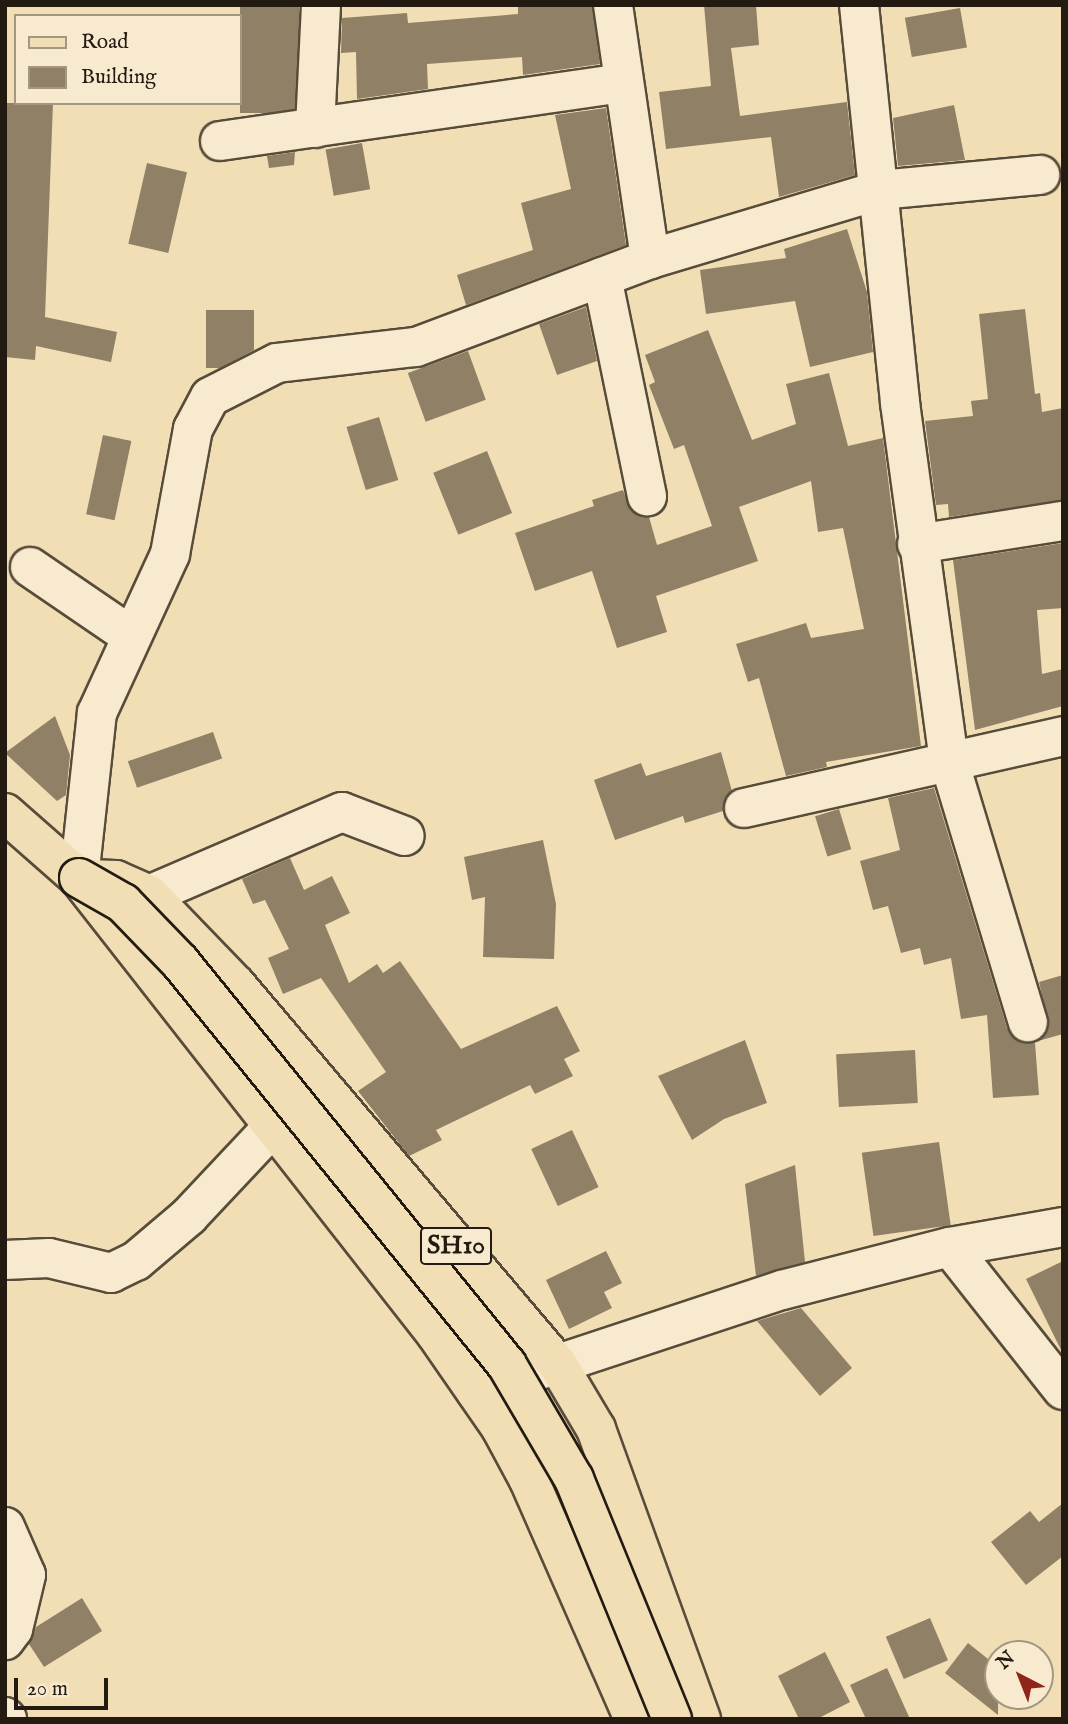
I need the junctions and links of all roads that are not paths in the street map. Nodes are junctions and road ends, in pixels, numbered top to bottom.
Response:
1 (321, 5) edge
2 (613, 5) edge
3 (859, 5) edge
4 (623, 83) junction
5 (316, 128) junction
6 (220, 141) dead end
7 (1040, 175) dead end
8 (880, 190) junction
9 (650, 260) junction
10 (602, 277) junction
11 (647, 496) dead end
12 (1063, 521) edge
13 (918, 544) junction
14 (30, 567) dead end
15 (131, 636) junction
16 (1063, 736) edge
17 (949, 761) junction
18 (744, 808) dead end
19 (5, 813) edge
20 (405, 836) dead end
21 (79, 878) junction
22 (149, 895) junction
23 (1028, 1022) dead end
24 (317, 1081) junction
25 (272, 1126) junction
26 (1063, 1227) edge
27 (950, 1247) junction
28 (5, 1260) edge
29 (558, 1366) junction
30 (1063, 1390) edge
31 (475, 1391) junction
32 (5, 1527) edge
33 (5, 1640) edge
34 (634, 1719) edge
35 (671, 1719) edge
36 (701, 1719) edge

1 - 5 street
2 - 4 street
3 - 8 street
4 - 5 street
4 - 9 street
5 - 6 street
7 - 8 street
8 - 9 street
8 - 13 street
9 - 10 street
10 - 11 street
10 - 15 street
12 - 13 street
13 - 17 street
14 - 15 street
15 - 21 street
16 - 17 street
17 - 18 street
17 - 23 street
19 - 21 main road
20 - 22 street
21 - 22 main road, SH10
21 - 25 main road
21 - 35 main road, bridge
22 - 24 main road, SH10
24 - 25 street
24 - 29 main road, SH10
25 - 28 street
25 - 31 main road
26 - 27 street
27 - 29 street
27 - 30 street
29 - 31 street
29 - 36 main road, SH10
31 - 34 main road
32 - 33 street

